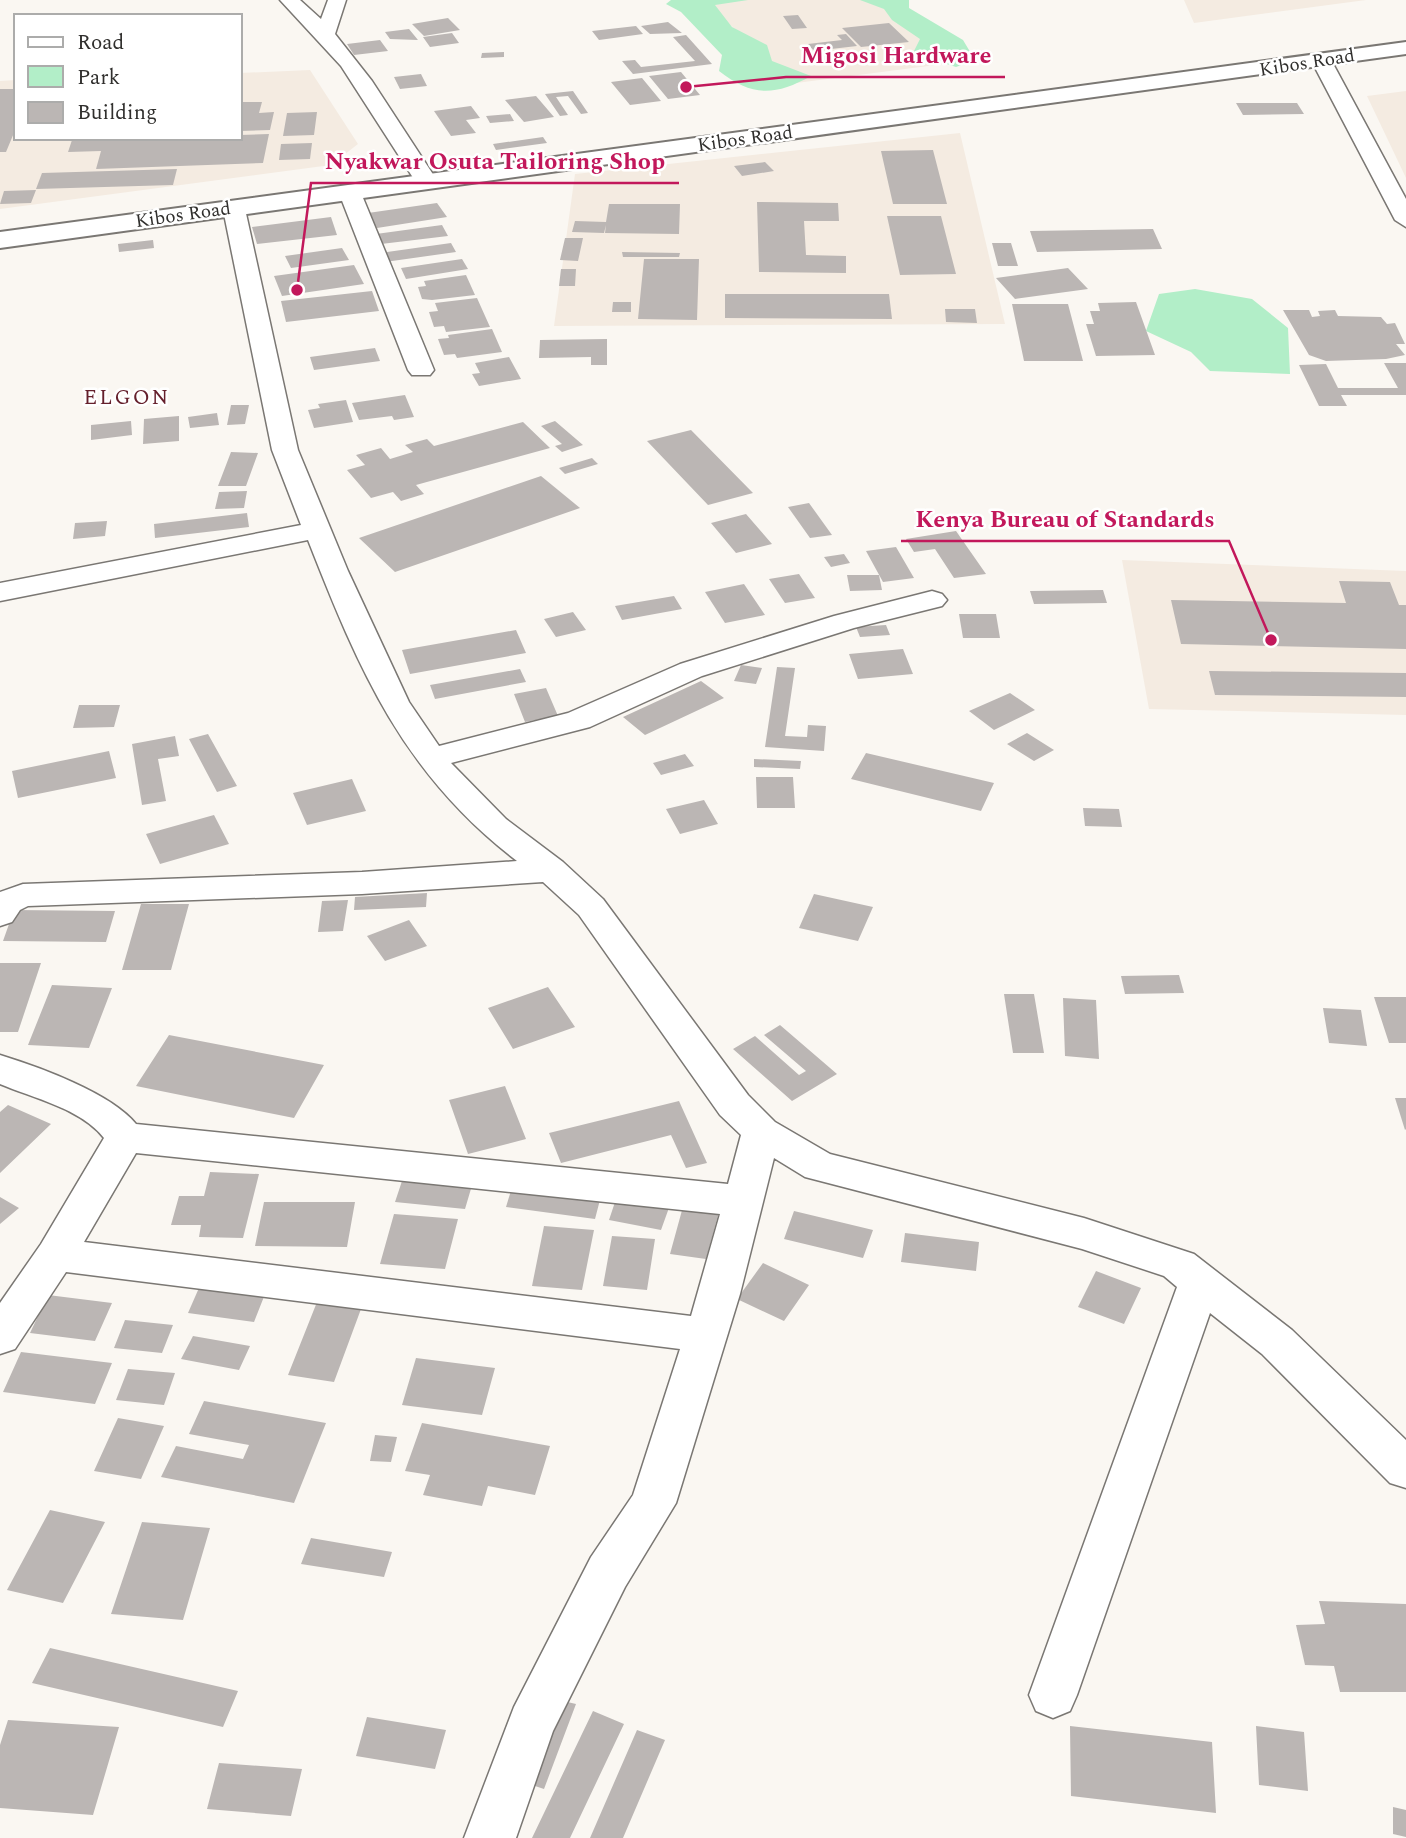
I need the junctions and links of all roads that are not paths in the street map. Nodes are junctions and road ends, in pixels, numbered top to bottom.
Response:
1 (289, 0) edge
2 (337, 0) edge
3 (326, 34) junction
4 (1406, 48) edge
5 (1321, 60) junction
6 (1381, 173) junction
7 (1406, 174) edge
8 (427, 182) junction
9 (350, 193) junction
10 (234, 209) junction
11 (1403, 209) edge
12 (0, 240) edge
13 (421, 370) dead end
14 (318, 530) junction
15 (0, 592) edge
16 (932, 600) dead end
17 (431, 758) junction
18 (551, 870) junction
19 (0, 914) edge
20 (0, 1069) edge
21 (761, 1132) junction
22 (125, 1137) junction
23 (743, 1201) junction
24 (56, 1255) junction
25 (1200, 1281) junction
26 (706, 1335) junction
27 (0, 1337) edge
28 (1406, 1469) edge
29 (1053, 1695) dead end
30 (490, 1838) edge

1 - 3 street
2 - 3 street
3 - 8 street
4 - 5 main road, Kibos Road
5 - 6 street
5 - 8 main road, Kibos Road
6 - 7 street
6 - 11 street
8 - 9 main road, Kibos Road
9 - 10 main road, Kibos Road
9 - 13 street
10 - 12 main road, Kibos Road
10 - 14 street
14 - 15 street
14 - 17 street
16 - 17 street
17 - 18 street
18 - 19 street
18 - 21 street
20 - 22 street
21 - 23 street
21 - 25 street
22 - 23 street
22 - 24 street
23 - 26 street
24 - 26 street
24 - 27 street
25 - 28 street
25 - 29 street
26 - 30 street

